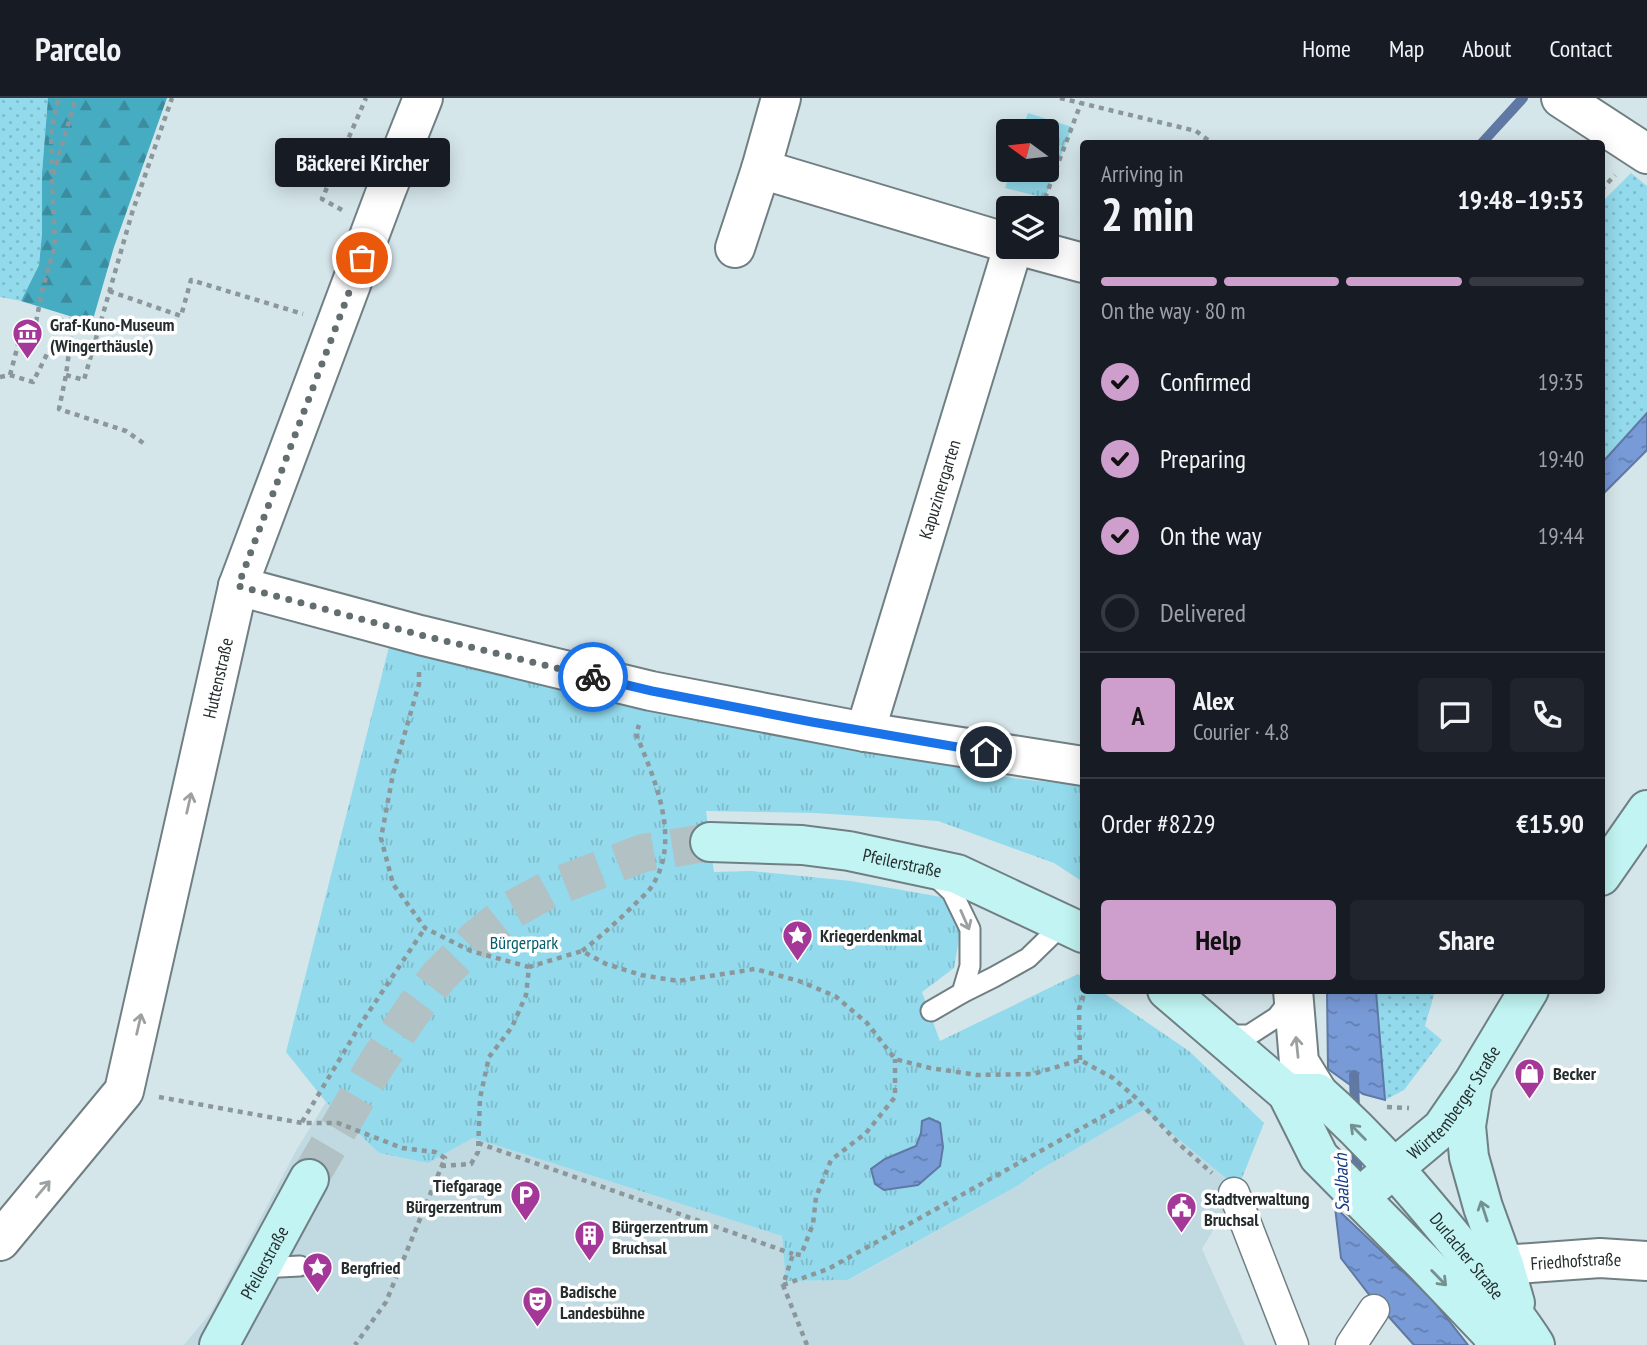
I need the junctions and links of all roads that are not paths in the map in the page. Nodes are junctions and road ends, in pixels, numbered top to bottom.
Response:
1 (423, 98) edge
2 (781, 98) edge
3 (1561, 98) edge
4 (1647, 153) edge
5 (761, 169) junction
6 (996, 239) edge
7 (735, 248) dead end
8 (1059, 256) edge
9 (1009, 259) edge
10 (1080, 262) edge
11 (238, 586) junction
12 (865, 732) junction
13 (1080, 766) edge
14 (1647, 810) edge
15 (710, 842) tunnel mouth
16 (925, 866) junction
17 (1605, 870) edge
18 (1074, 928) edge
19 (962, 993) junction
20 (1183, 994) edge
21 (1291, 994) edge
22 (1292, 994) edge
23 (1527, 994) edge
24 (931, 1011) dead end
25 (1221, 1035) junction
26 (1474, 1083) junction
27 (1311, 1096) junction
28 (1382, 1176) junction
29 (309, 1179) tunnel mouth
30 (1234, 1194) road end
31 (0, 1241) edge
32 (1647, 1261) edge
33 (1504, 1265) junction
34 (300, 1266) dead end
35 (260, 1268) junction
36 (1374, 1310) dead end
37 (1518, 1337) edge
38 (219, 1345) edge
39 (1293, 1345) edge
40 (1351, 1345) edge

1 - 11 street, Huttenstraße
2 - 5 street
3 - 4 street
5 - 6 street
5 - 7 street
8 - 10 street
9 - 12 street, Kapuzinergarten
11 - 12 street
31 -> 11 street, Huttenstraße
12 - 13 street
14 - 17 main road
15 - 16 main road, Pfeilerstraße
16 - 18 main road, Pfeilerstraße
16 -> 19 lane
18 - 19 lane
19 - 24 lane
20 - 25 main road
21 - 25 lane
27 -> 22 street
23 - 26 main road, Württemberger Straße
25 - 27 main road
26 - 28 main road, Württemberger Straße
33 -> 26 main road
28 -> 27 main road
27 - 28 main road
28 - 37 main road, Durlacher Straße
28 -> 37 main road, Durlacher Straße
29 - 35 main road, Pfeilerstraße
30 - 39 street
32 - 33 street, Friedhofstraße
33 - 37 main road
34 - 35 lane
35 - 38 main road, Pfeilerstraße
36 - 40 street

